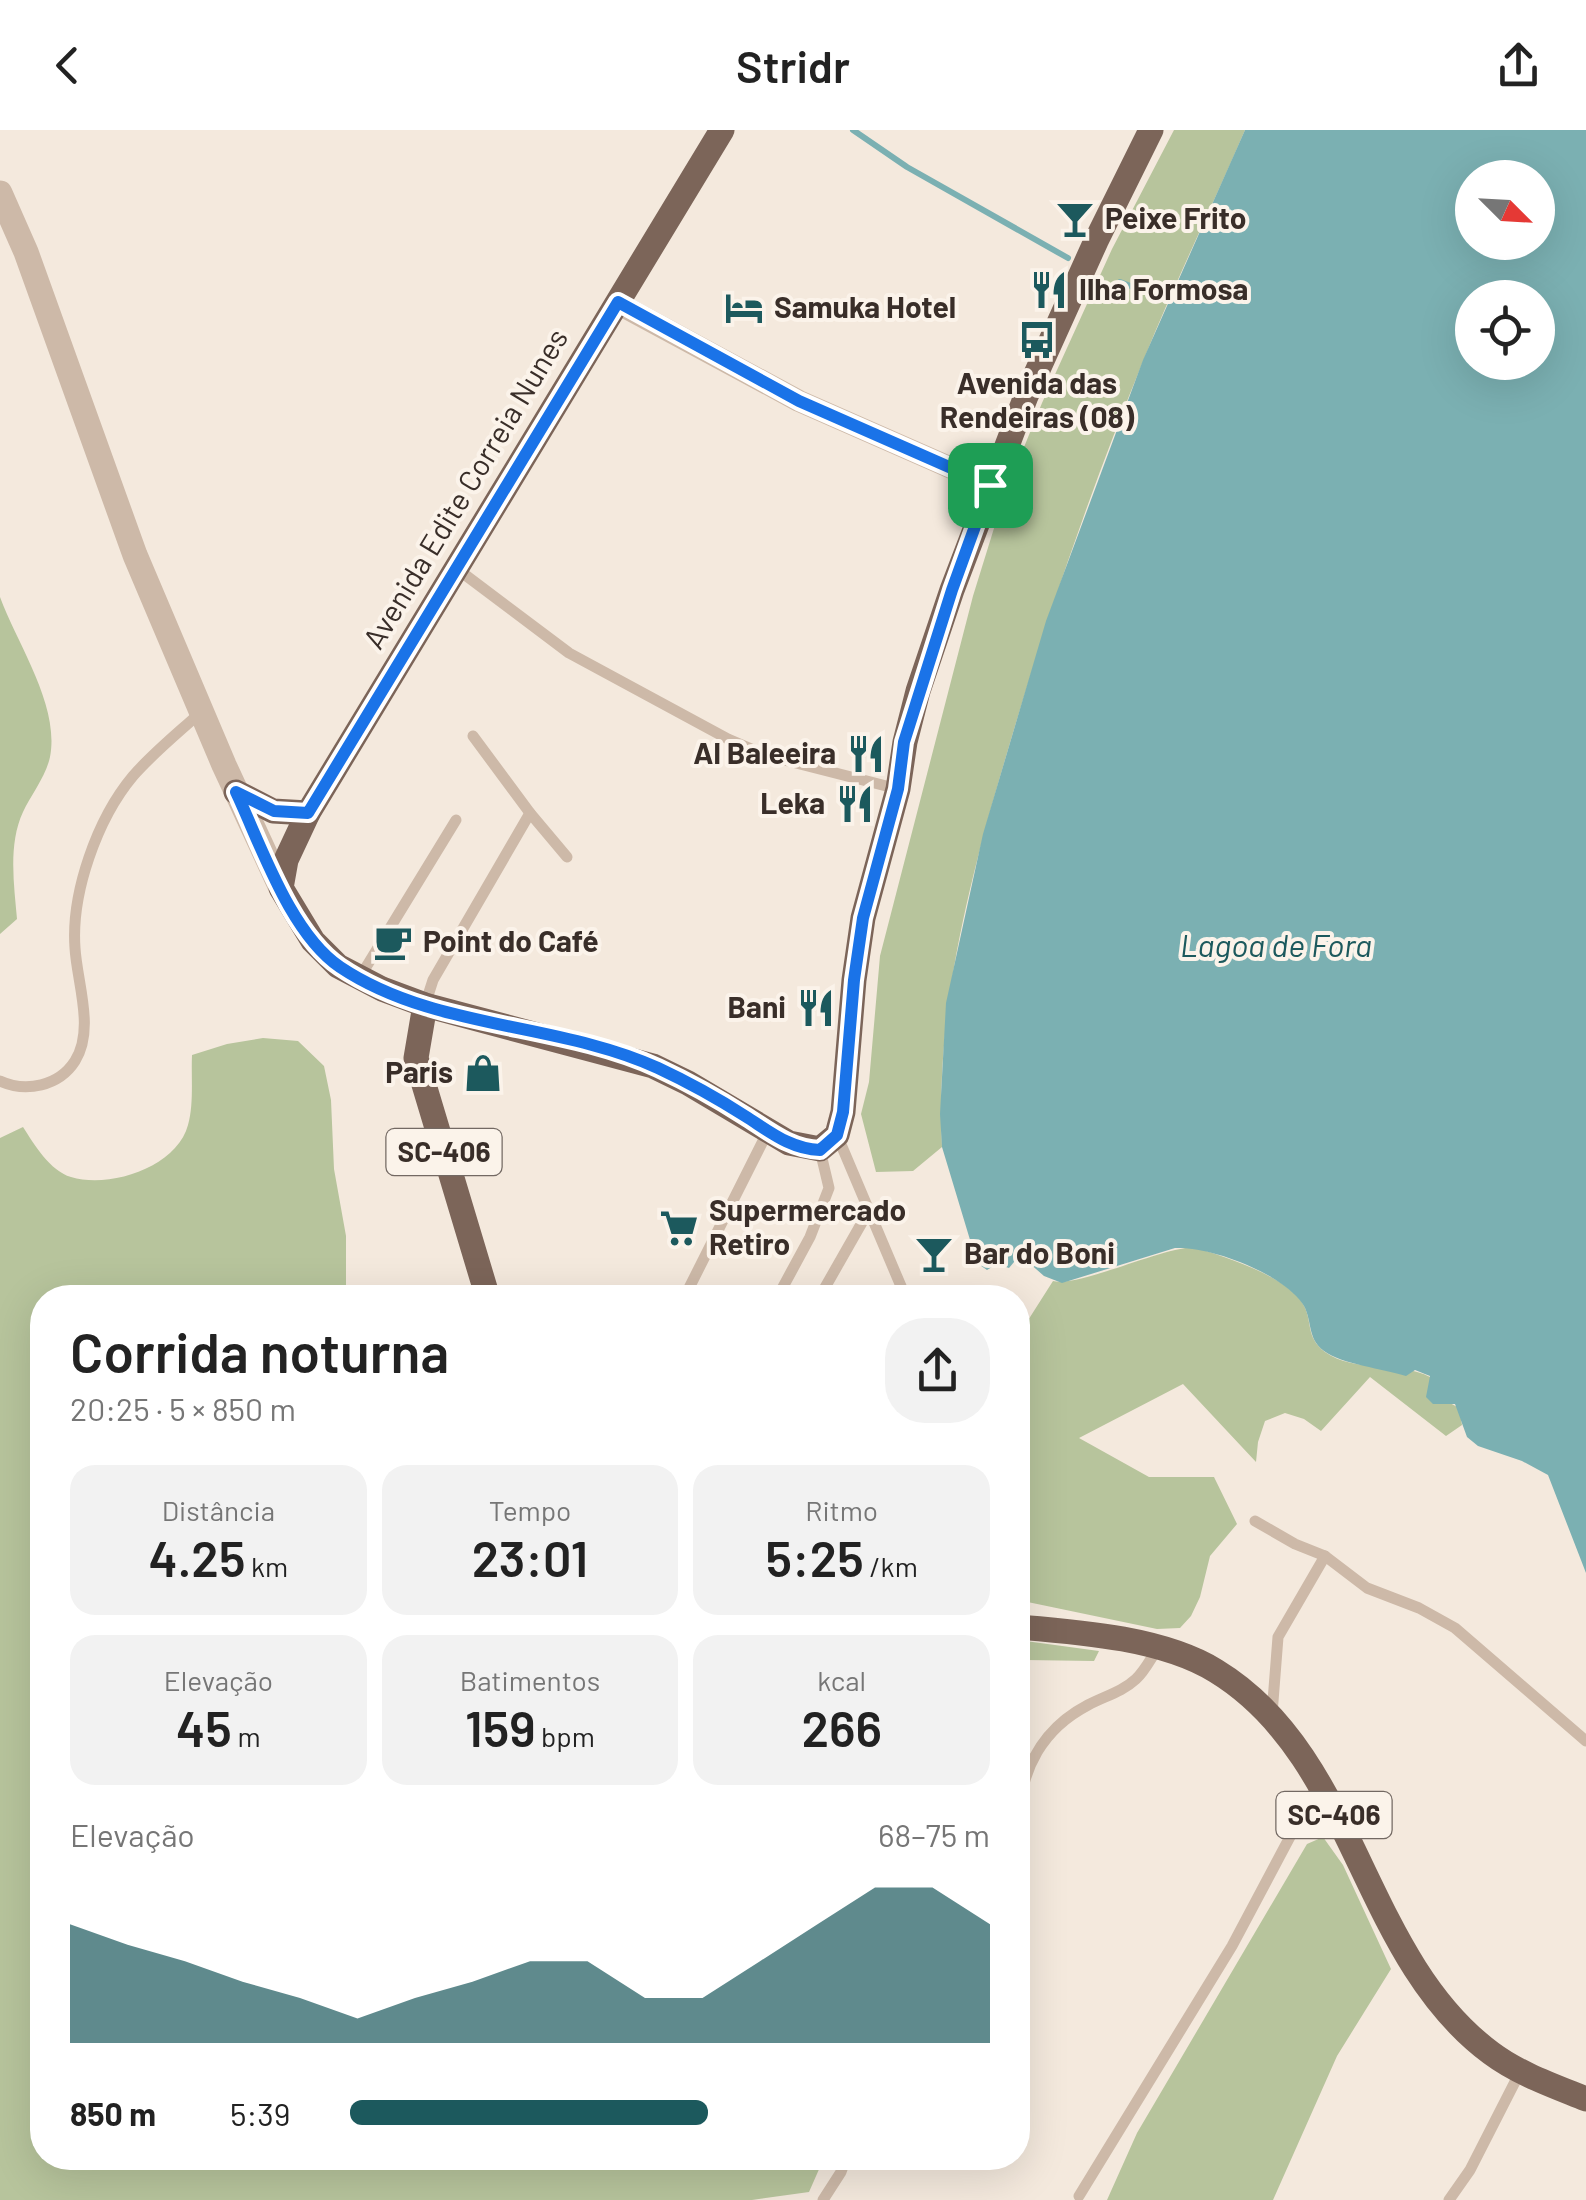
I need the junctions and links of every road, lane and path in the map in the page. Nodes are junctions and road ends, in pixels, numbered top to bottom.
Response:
1 (722, 130) edge
2 (1151, 130) edge
3 (0, 192) edge
4 (618, 302) junction
5 (990, 485) junction
6 (456, 568) junction
7 (201, 712) junction
8 (474, 736) dead end
9 (898, 789) junction
10 (236, 792) junction
11 (308, 813) junction
12 (530, 813) junction
13 (456, 820) dead end
14 (568, 857) dead end
15 (281, 888) junction
16 (360, 978) junction
17 (425, 1005) junction
18 (0, 1081) edge
19 (768, 1131) junction
20 (829, 1142) junction
21 (868, 1212) junction
22 (484, 1285) edge
23 (691, 1285) edge
24 (784, 1285) edge
25 (826, 1285) edge
26 (900, 1285) edge
27 (1255, 1521) dead end
28 (1325, 1556) junction
29 (1030, 1630) edge
30 (1158, 1648) junction
31 (1272, 1715) junction
32 (1586, 1740) edge
33 (1030, 1766) edge
34 (1318, 1784) junction
35 (1520, 2072) junction
36 (1586, 2100) edge
37 (842, 2170) edge
38 (1079, 2196) dead end
39 (823, 2200) edge
40 (1449, 2200) edge

1 - 4 main road, Avenida Edite Correia Nunes
2 - 5 main road
3 - 7 street
4 - 5 street
4 - 6 main road, Avenida Edite Correia Nunes
5 - 9 main road
6 - 9 lane
6 - 11 main road, Avenida Edite Correia Nunes
7 - 10 street
7 - 18 lane
8 - 12 lane
9 - 20 main road
10 - 11 main road
10 - 15 street
11 - 15 main road, Avenida Edite Correia Nunes
12 - 14 lane
12 - 17 lane
13 - 16 lane
15 - 16 main road
16 - 17 main road
17 - 19 main road
17 - 22 main road, SC-406
19 - 20 main road
19 - 23 lane
20 - 21 lane
20 - 24 lane
21 - 25 lane
21 - 26 lane
27 - 28 lane
28 - 31 lane
28 - 32 lane
29 - 30 main road, SC-406
30 - 31 main road, SC-406
30 - 33 lane
31 - 34 main road, SC-406
34 - 35 main road, SC-406
34 - 38 lane
35 - 36 main road, SC-406
35 - 40 lane
37 - 39 lane

